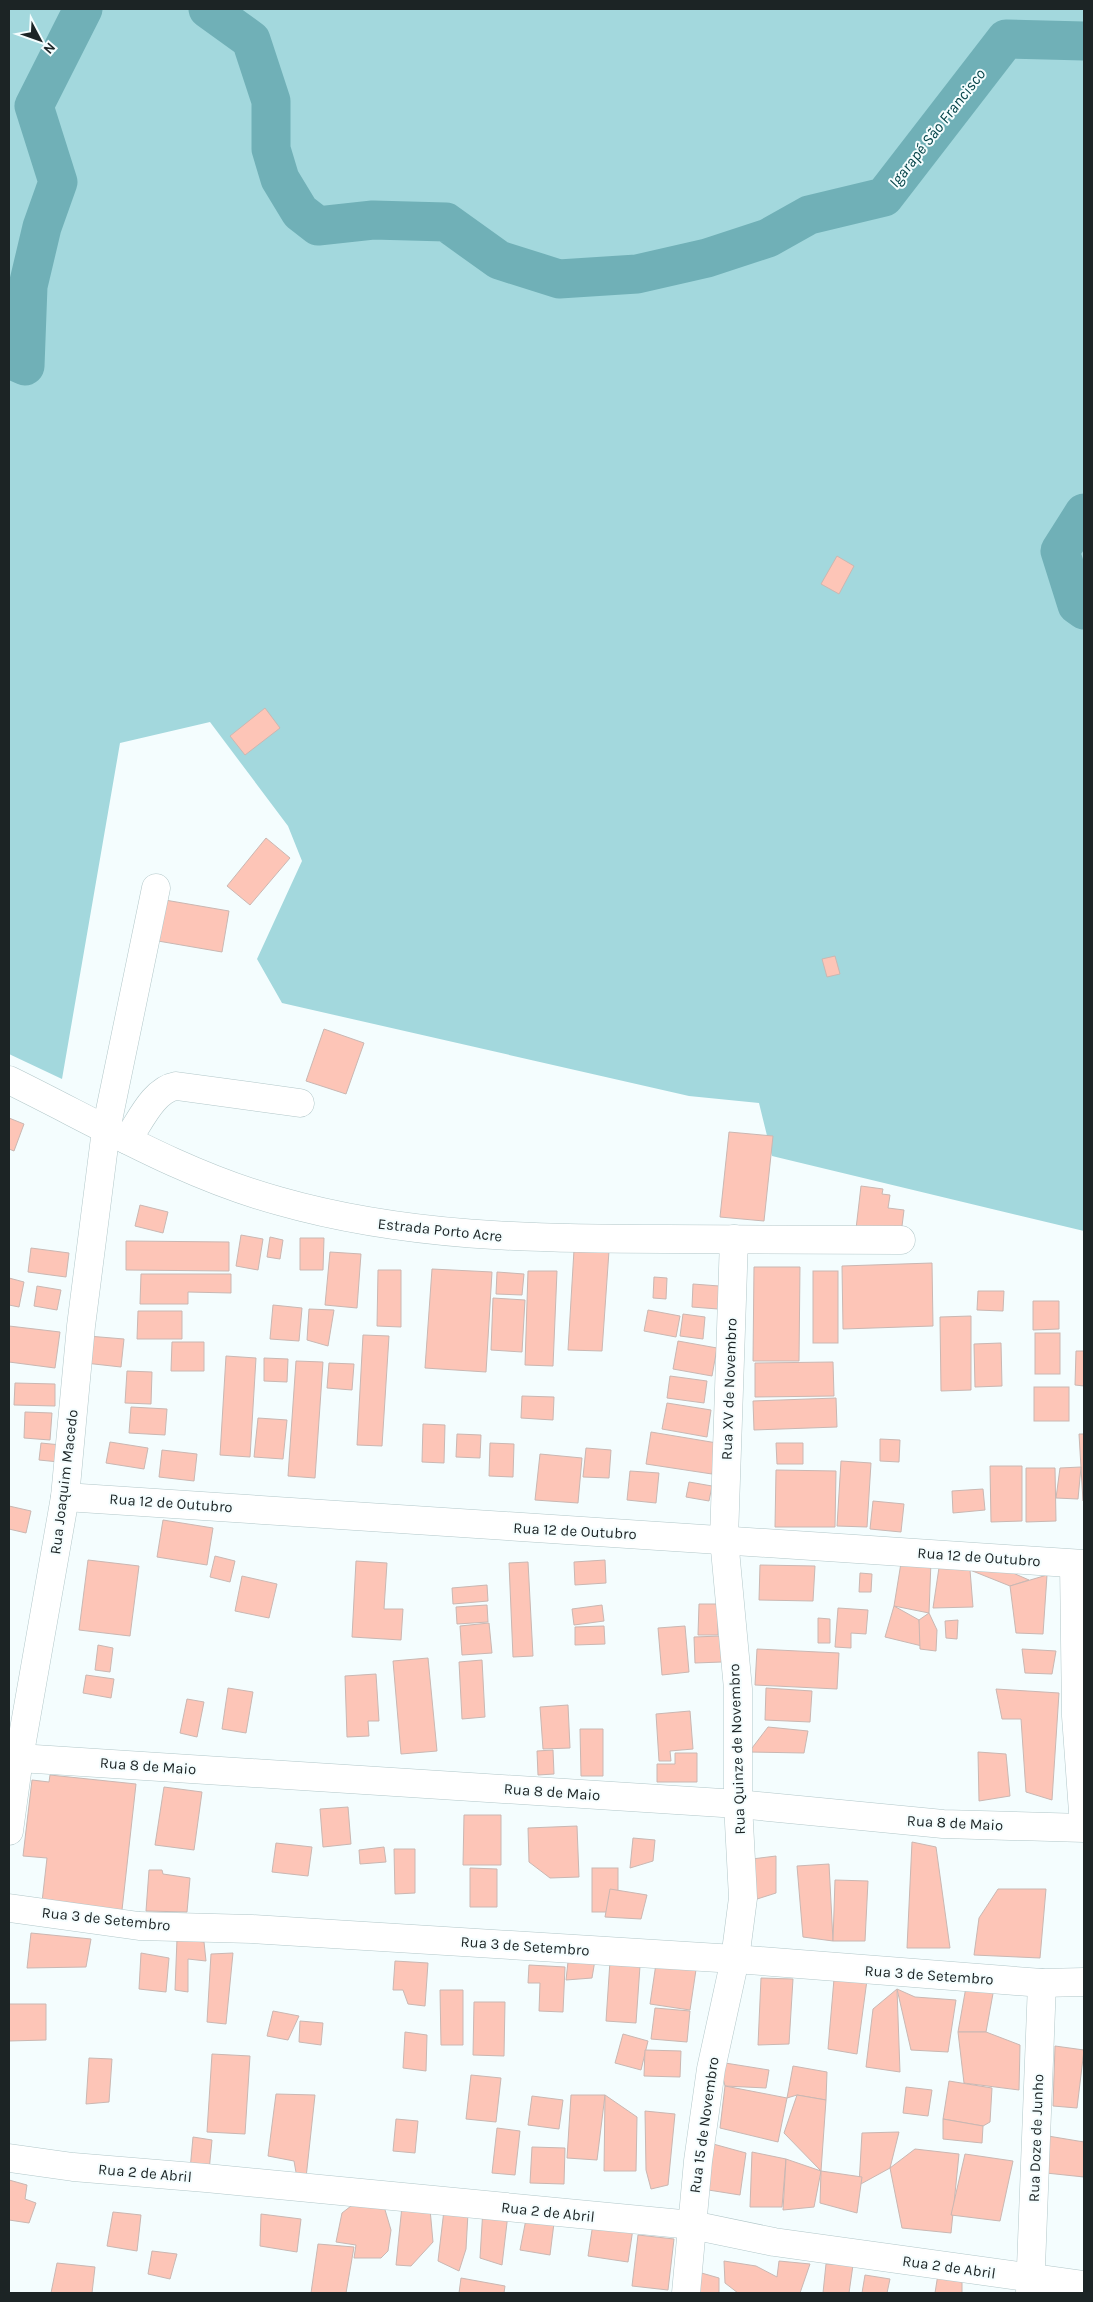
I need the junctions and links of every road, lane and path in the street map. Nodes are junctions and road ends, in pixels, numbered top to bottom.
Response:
1 (156, 888) dead end
2 (9, 1080) edge
3 (300, 1104) dead end
4 (117, 1135) junction
5 (734, 1239) junction
6 (901, 1240) dead end
7 (65, 1496) junction
8 (724, 1539) junction
9 (1079, 1564) edge
10 (19, 1758) junction
11 (738, 1804) junction
12 (1084, 1827) edge
13 (9, 1831) edge
14 (9, 1908) edge
15 (735, 1959) junction
16 (1084, 1982) edge
17 (1042, 1983) junction
18 (9, 2158) edge
19 (692, 2225) junction
20 (1084, 2285) edge
21 (1030, 2286) edge
22 (686, 2293) edge

1 - 4 street, Rua Joaquim Macedo
2 - 4 street, Estrada Porto Acre
3 - 4 street
4 - 5 street, Estrada Porto Acre
4 - 7 street, Rua Joaquim Macedo
5 - 6 street, Estrada Porto Acre
5 - 8 street, Rua XV de Novembro
7 - 8 street, Rua 12 de Outubro
7 - 10 street, Rua Joaquim Macedo
8 - 9 street, Rua 12 de Outubro
8 - 11 street, Rua Quinze de Novembro
9 - 12 street
10 - 11 street, Rua 8 de Maio
10 - 13 street, Rua Joaquim Macedo
11 - 12 street, Rua 8 de Maio
11 - 15 street, Rua Quinze de Novembro
14 - 15 street, Rua 3 de Setembro
15 - 17 street, Rua 3 de Setembro
15 - 19 street, Rua 15 de Novembro
16 - 17 street, Rua 3 de Setembro
17 - 21 street, Rua Doze de Junho
18 - 19 street, Rua 2 de Abril
19 - 21 street, Rua 2 de Abril
19 - 22 street, Rua 15 de Novembro
20 - 21 street, Rua 2 de Abril

